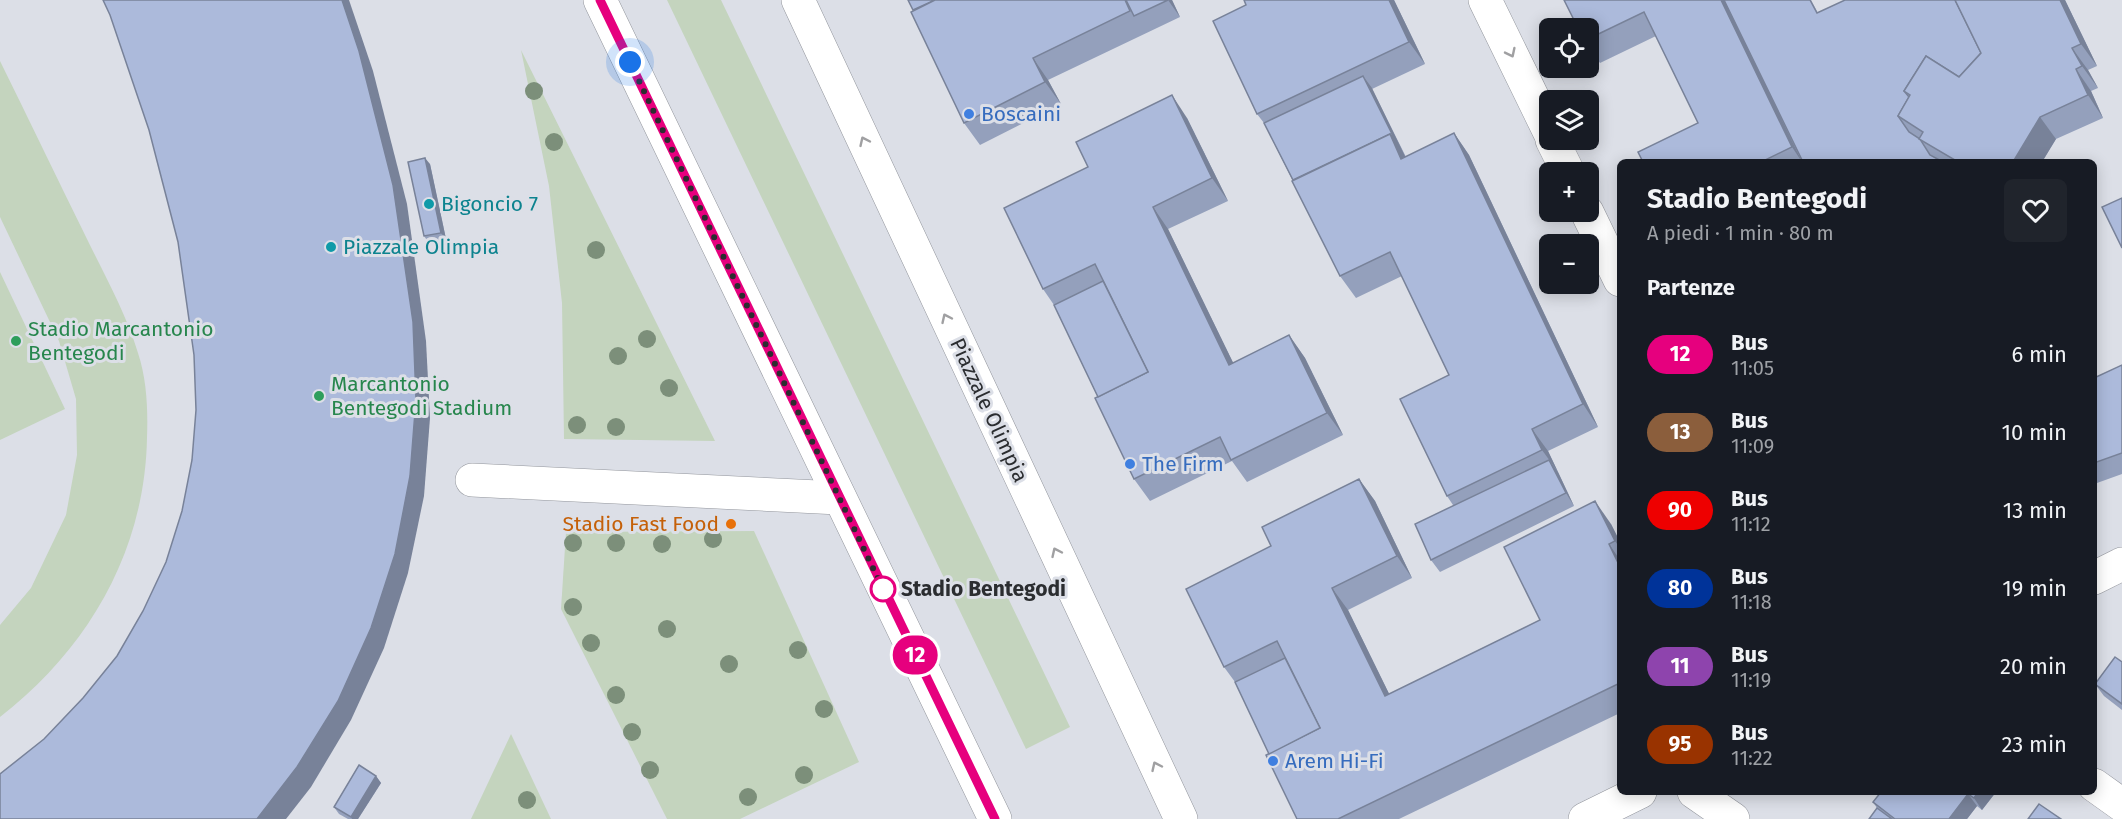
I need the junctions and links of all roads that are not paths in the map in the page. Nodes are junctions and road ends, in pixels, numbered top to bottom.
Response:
1 (600, 0) edge
2 (798, 0) edge
3 (1485, 0) edge
4 (1539, 111) edge
5 (1592, 222) edge
6 (1617, 273) edge
7 (472, 480) dead end
8 (839, 498) junction
9 (2122, 564) edge
10 (2097, 576) edge
11 (2097, 787) edge
12 (1634, 795) edge
13 (1698, 795) edge
14 (2122, 805) edge
15 (995, 819) edge
16 (1181, 819) edge
17 (1585, 819) edge
18 (1733, 819) edge

1 - 8 street
16 -> 2 street, Piazzale Olimpia
3 -> 4 street
5 - 6 street
7 - 8 street
8 - 15 street
9 - 10 street
11 - 14 street
12 - 17 street
13 - 18 street

